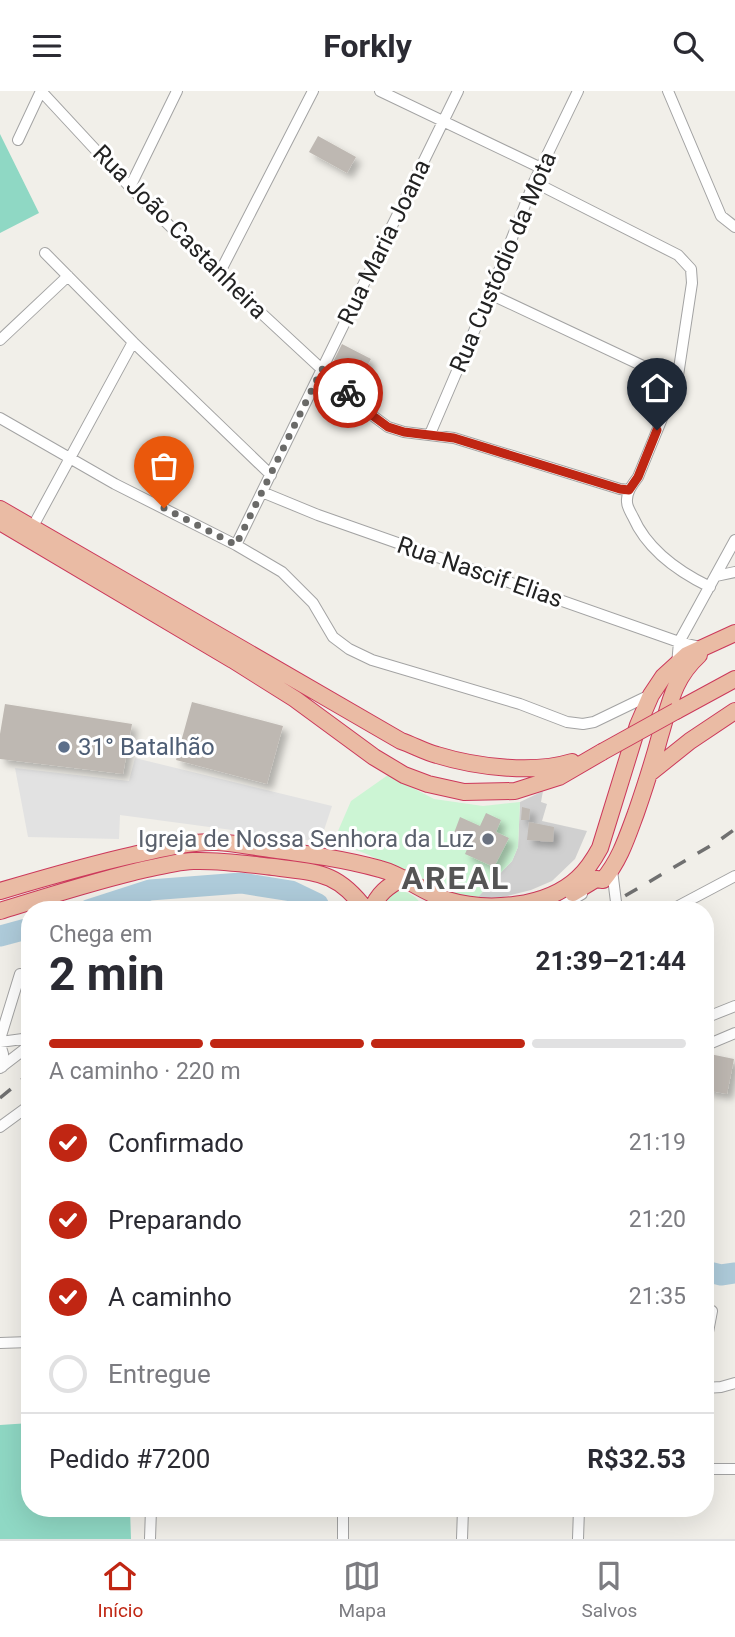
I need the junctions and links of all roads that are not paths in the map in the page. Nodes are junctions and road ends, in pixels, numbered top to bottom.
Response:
1 (41, 91) edge
2 (177, 91) edge
3 (313, 91) edge
4 (380, 91) edge
5 (458, 91) edge
6 (578, 91) edge
7 (668, 91) edge
8 (443, 121) junction
9 (18, 140) dead end
10 (541, 168) junction
11 (534, 182) junction
12 (130, 187) junction
13 (735, 227) edge
14 (45, 253) dead end
15 (219, 274) junction
16 (68, 276) junction
17 (490, 293) junction
18 (0, 341) edge
19 (133, 342) junction
20 (322, 369) junction
21 (677, 382) junction
22 (0, 418) edge
23 (430, 434) junction
24 (70, 459) junction
25 (271, 475) junction
26 (629, 490) junction
27 (262, 492) junction
28 (0, 509) edge
29 (0, 522) edge
30 (32, 528) junction
31 (735, 540) edge
32 (236, 545) junction
33 (735, 572) edge
34 (716, 576) junction
35 (710, 587) junction
36 (735, 633) edge
37 (679, 642) junction
38 (707, 645) junction
39 (677, 662) junction
40 (678, 679) junction
41 (735, 679) edge
42 (651, 695) junction
43 (735, 711) edge
44 (638, 725) junction
45 (662, 732) junction
46 (598, 754) junction
47 (650, 773) junction
48 (102, 862) junction
49 (600, 873) junction
50 (735, 876) edge
51 (402, 878) junction
52 (105, 879) junction
53 (0, 891) edge
54 (430, 893) junction
55 (33, 901) edge
56 (359, 901) edge
57 (376, 901) edge
58 (435, 901) edge
59 (448, 901) edge
60 (530, 901) edge
61 (555, 901) edge
62 (570, 901) edge
63 (615, 901) edge
64 (688, 901) edge
65 (21, 905) edge
66 (0, 911) edge
67 (20, 974) dead end
68 (735, 1006) edge
69 (714, 1014) edge
70 (735, 1033) edge
71 (21, 1039) edge
72 (0, 1042) edge
73 (714, 1042) edge
74 (21, 1052) edge
75 (1, 1067) edge
76 (21, 1112) edge
77 (0, 1127) edge
78 (21, 1342) edge
79 (0, 1343) edge
80 (735, 1383) edge
81 (714, 1387) edge
82 (714, 1469) edge
83 (735, 1469) edge
84 (150, 1517) edge
85 (342, 1517) edge
86 (463, 1517) edge
87 (579, 1517) edge
88 (150, 1539) edge
89 (343, 1539) edge
90 (462, 1539) edge
91 (578, 1539) edge

1 - 9 street
1 - 12 street, Rua João Castanheira
2 - 12 street
3 - 15 street
4 - 8 street
5 - 8 street, Rua Maria Joana
6 - 10 street, Rua Custódio da Mota
7 - 13 street
8 - 10 street
8 - 20 street, Rua Maria Joana
10 - 11 street, Rua Custódio da Mota
11 - 17 street, Rua Custódio da Mota
11 - 21 street
12 - 15 street, Rua João Castanheira
14 - 16 street
15 - 20 street, Rua João Castanheira
16 - 18 street
16 - 19 street
17 - 21 street
17 - 23 street, Rua Custódio da Mota
19 - 24 street
19 - 25 street
20 - 23 street, Rua João Castanheira
20 - 25 street, Rua Maria Joana
21 - 26 street
22 - 24 street
23 - 26 street, Rua João Castanheira
24 - 30 street
24 - 32 street
25 - 27 street, Rua Maria Joana
26 - 35 street
27 - 32 street, Rua Maria Joana
27 - 37 street, Rua Nascif Elias
28 - 30 highway
29 - 46 highway
30 - 46 highway
31 - 34 street
32 - 42 street
33 - 34 street
34 - 35 street
35 - 37 street
36 - 38 highway
37 - 38 street, Rua Nascif Elias
37 - 39 street
38 - 39 highway
38 - 40 highway
39 - 40 street
39 - 42 highway
40 - 45 highway
41 - 46 highway, bridge
42 - 44 highway
43 - 47 highway
44 - 45 highway
44 - 49 highway
45 - 47 highway
47 - 49 highway
48 - 51 highway
48 - 52 highway
48 - 53 highway
49 - 60 highway
49 - 61 highway
49 - 62 street
49 - 63 street
50 - 64 street
51 - 54 highway
51 - 57 highway
52 - 55 highway
52 - 56 highway
54 - 58 highway
54 - 59 highway
65 - 66 highway
67 - 72 street
68 - 69 street
70 - 73 street
71 - 72 street
72 - 75 street
74 - 75 street
76 - 77 street
78 - 79 street
80 - 81 street
82 - 83 street
84 - 88 street
85 - 89 street
86 - 90 street
87 - 91 street

